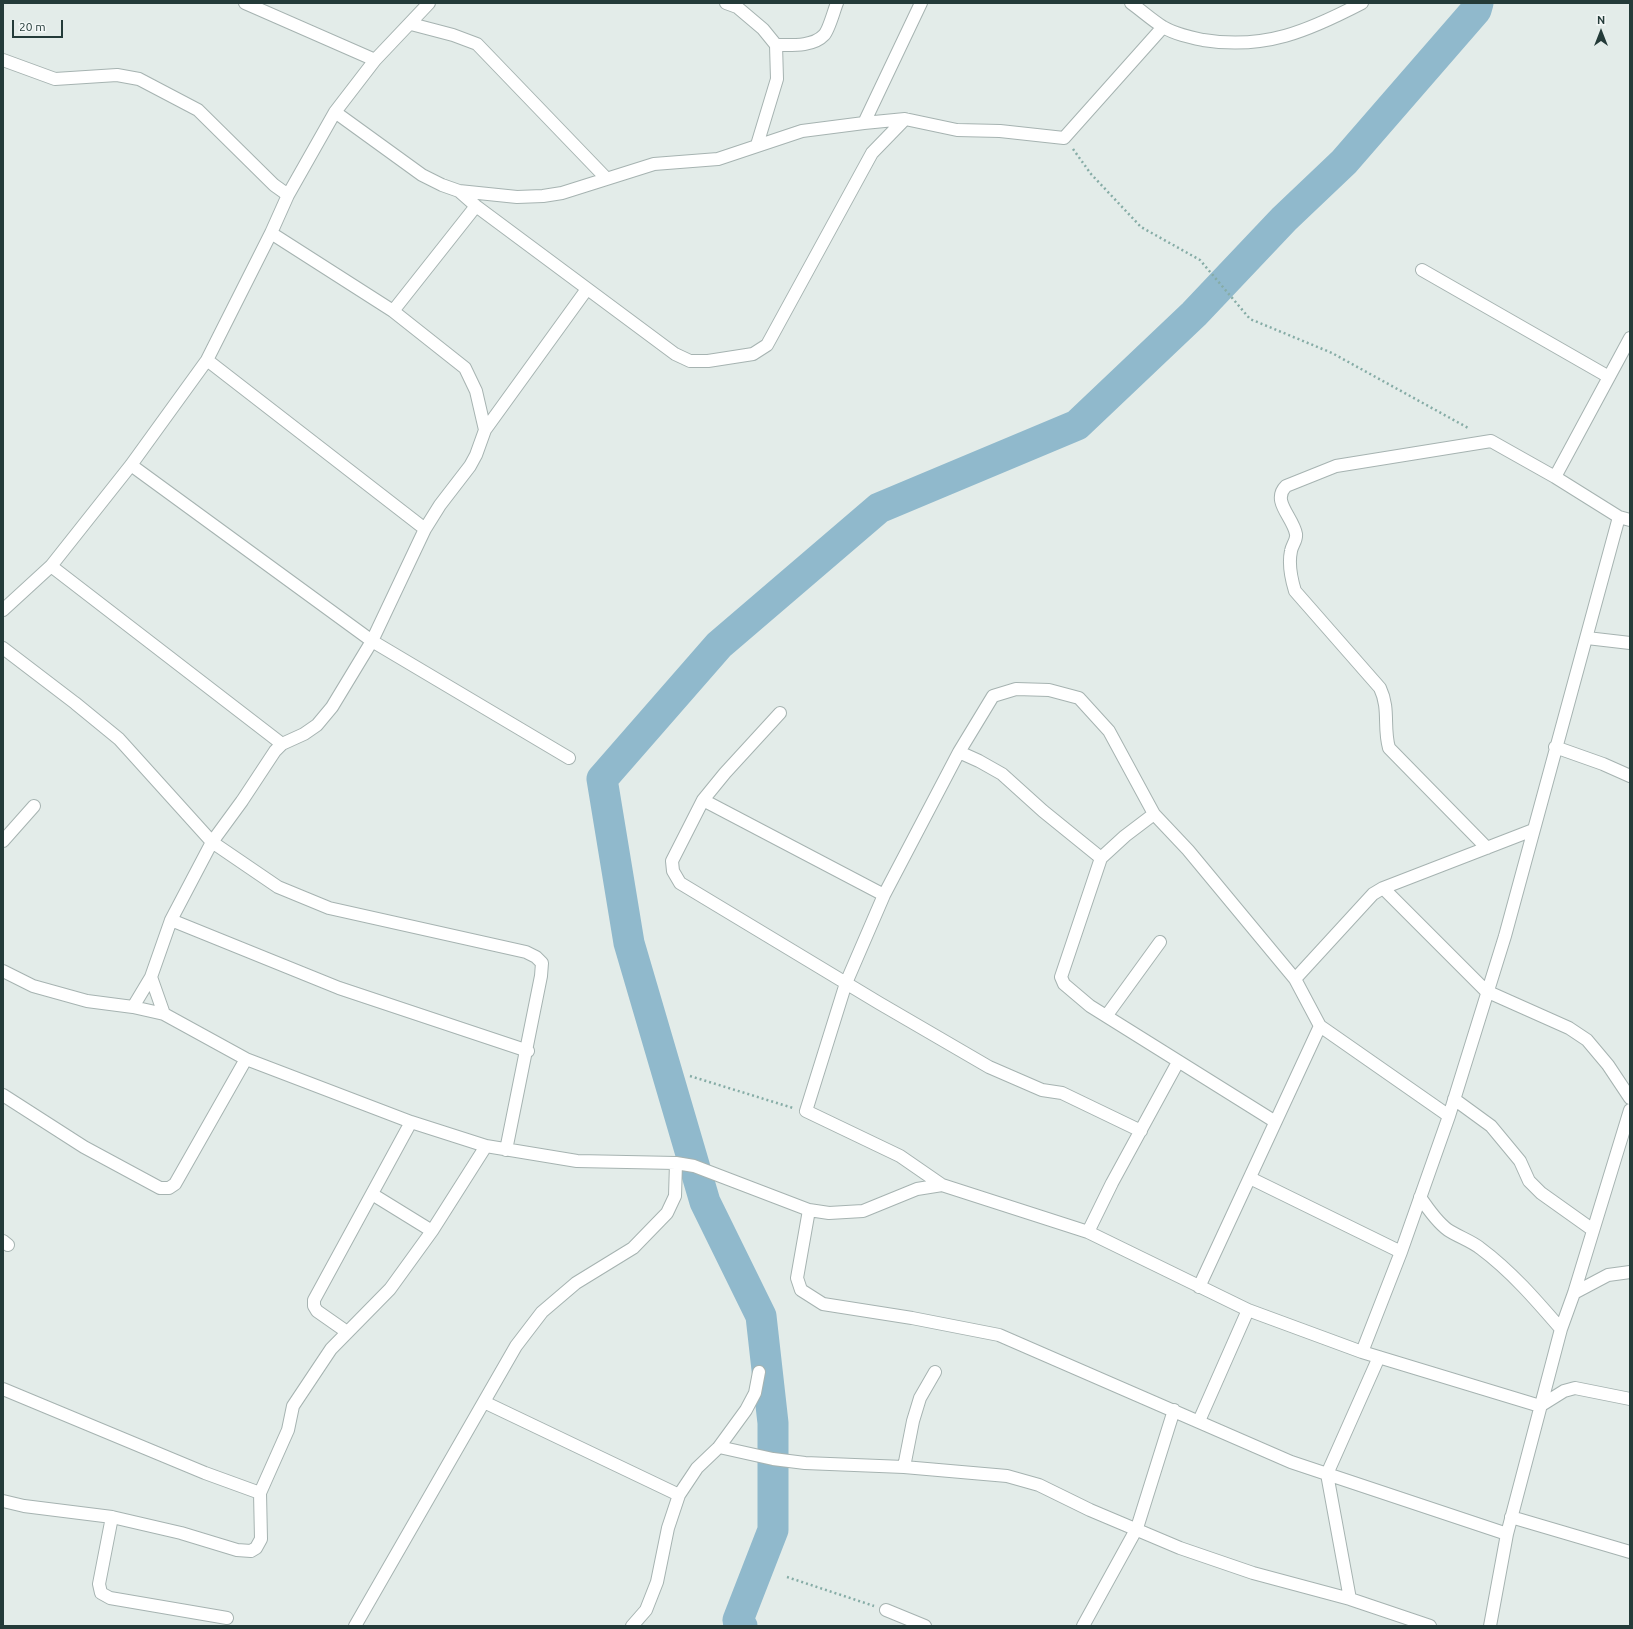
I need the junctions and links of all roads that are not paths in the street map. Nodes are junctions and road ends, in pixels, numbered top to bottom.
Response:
1 (245, 3) edge
2 (429, 3) edge
3 (726, 3) edge
4 (837, 3) edge
5 (921, 3) edge
6 (1132, 3) edge
7 (1362, 3) edge
8 (411, 24) junction
9 (1163, 27) junction
10 (776, 45) junction
11 (3, 60) edge
12 (375, 60) junction
13 (335, 112) junction
14 (905, 118) junction
15 (864, 123) junction
16 (757, 145) junction
17 (606, 178) junction
18 (459, 191) junction
19 (288, 195) junction
20 (476, 206) junction
21 (271, 233) junction
22 (1422, 270) dead end
23 (587, 289) junction
24 (393, 311) junction
25 (1630, 338) edge
26 (207, 360) junction
27 (1609, 377) junction
28 (485, 430) junction
29 (131, 465) junction
30 (1555, 477) junction
31 (1625, 519) edge
32 (425, 529) junction
33 (51, 566) junction
34 (3, 610) edge
35 (1587, 638) junction
36 (372, 641) junction
37 (1630, 643) edge
38 (3, 648) edge
39 (780, 713) dead end
40 (282, 744) junction
41 (1555, 747) junction
42 (959, 752) junction
43 (569, 758) dead end
44 (1630, 776) edge
45 (703, 800) junction
46 (34, 806) dead end
47 (1154, 814) junction
48 (1533, 830) junction
49 (3, 841) edge
50 (212, 842) junction
51 (1487, 848) junction
52 (1101, 858) junction
53 (1384, 888) junction
54 (884, 895) junction
55 (171, 920) junction
56 (1160, 942) dead end
57 (3, 971) edge
58 (151, 978) junction
59 (1294, 979) junction
60 (846, 983) junction
61 (1486, 991) junction
62 (133, 1007) junction
63 (164, 1014) junction
64 (1107, 1015) junction
65 (1320, 1026) junction
66 (528, 1051) junction
67 (246, 1059) junction
68 (1178, 1062) junction
69 (3, 1095) edge
70 (1630, 1098) edge
71 (1454, 1099) junction
72 (1630, 1110) edge
73 (1449, 1116) junction
74 (411, 1122) junction
75 (1274, 1122) junction
76 (1627, 1127) edge
77 (1141, 1131) junction
78 (486, 1146) junction
79 (506, 1150) junction
80 (676, 1162) junction
81 (1250, 1178) junction
82 (942, 1185) junction
83 (372, 1194) junction
84 (1420, 1197) junction
85 (809, 1210) junction
86 (1593, 1230) junction
87 (432, 1231) junction
88 (1088, 1232) junction
89 (1401, 1252) junction
90 (1630, 1272) edge
91 (1199, 1287) junction
92 (1574, 1293) junction
93 (1248, 1310) junction
94 (1561, 1329) junction
95 (347, 1332) junction
96 (1362, 1352) junction
97 (1379, 1357) junction
98 (759, 1372) dead end
99 (935, 1372) dead end
100 (3, 1389) edge
101 (1630, 1399) edge
102 (484, 1402) junction
103 (1540, 1406) junction
104 (1174, 1410) junction
105 (1199, 1421) junction
106 (719, 1447) junction
107 (904, 1467) junction
108 (1327, 1474) junction
109 (260, 1493) junction
110 (679, 1495) junction
111 (3, 1501) edge
112 (112, 1517) junction
113 (1511, 1518) junction
114 (1137, 1528) junction
115 (1507, 1534) junction
116 (1630, 1552) edge
117 (1350, 1599) junction
118 (886, 1610) road end
119 (227, 1618) dead end
120 (355, 1626) edge
121 (632, 1626) edge
122 (925, 1626) edge
123 (1082, 1626) edge
124 (1430, 1626) edge
125 (1490, 1626) edge

1 - 12 street
2 - 8 street
3 - 10 street
4 - 10 street
5 - 15 street
6 - 9 street
7 - 9 street
8 - 12 street
8 - 17 street
9 - 14 street
10 - 16 street
11 - 19 street
12 - 13 street
13 - 18 street
13 - 19 street
14 - 15 street
14 - 23 street
15 - 16 street
16 - 17 street
17 - 18 street
18 - 20 street
19 - 21 street
20 - 23 street
20 - 24 street
21 - 24 street
21 - 26 street
22 - 27 street
23 - 28 street
24 - 28 street
25 - 27 street
26 - 29 street
26 - 32 street
27 - 30 street
28 - 32 street
29 - 33 street
29 - 36 street
30 - 31 street
30 - 51 street
31 - 35 street
32 - 36 street
33 - 34 street
33 - 40 street
35 - 37 street
35 - 41 street
36 - 40 street
36 - 43 street
38 - 50 street
39 - 45 street
40 - 50 street
41 - 44 street
41 - 48 street
42 - 47 street
42 - 52 street
42 - 54 street
45 - 54 street
45 - 60 street
46 - 49 street
47 - 52 street
47 - 59 street
48 - 51 street
48 - 61 street
50 - 55 street
50 - 66 street
51 - 53 street
52 - 64 street
53 - 59 street
53 - 61 street
54 - 60 street
55 - 58 street
55 - 66 street
56 - 64 street
57 - 62 street
58 - 62 street
58 - 63 street
59 - 65 street
60 - 77 street
60 - 82 street
61 - 70 street
61 - 71 street
62 - 63 street
63 - 67 street
64 - 68 street
65 - 73 street
65 - 75 street
66 - 79 street
67 - 69 street
67 - 74 street
68 - 75 street
68 - 77 street
71 - 73 street
71 - 86 street
72 - 76 street
73 - 84 street
74 - 78 street
74 - 83 street
75 - 81 street
76 - 86 street
77 - 88 street
78 - 79 street
78 - 87 street
79 - 80 street
80 - 85 street
80 - 102 street
81 - 89 street
81 - 91 street
82 - 85 street
82 - 88 street
83 - 87 street
83 - 95 street
84 - 89 street
84 - 94 street
85 - 104 street
86 - 92 street
87 - 95 street
88 - 91 street
89 - 96 street
90 - 92 street
91 - 93 street
92 - 94 street
93 - 96 street
93 - 105 street
94 - 103 street
95 - 109 street
96 - 97 street
97 - 103 street
97 - 108 street
98 - 106 street
99 - 107 street
100 - 109 street
101 - 103 street
102 - 110 street
102 - 120 street
103 - 113 street
104 - 105 street
104 - 114 street
105 - 108 street
106 - 107 street
106 - 110 street
107 - 114 street
108 - 115 street
108 - 117 street
109 - 112 street
110 - 121 street
111 - 112 street
112 - 119 street
113 - 115 street
113 - 116 street
114 - 117 street
114 - 123 street
115 - 125 street
117 - 124 street
118 - 122 street

